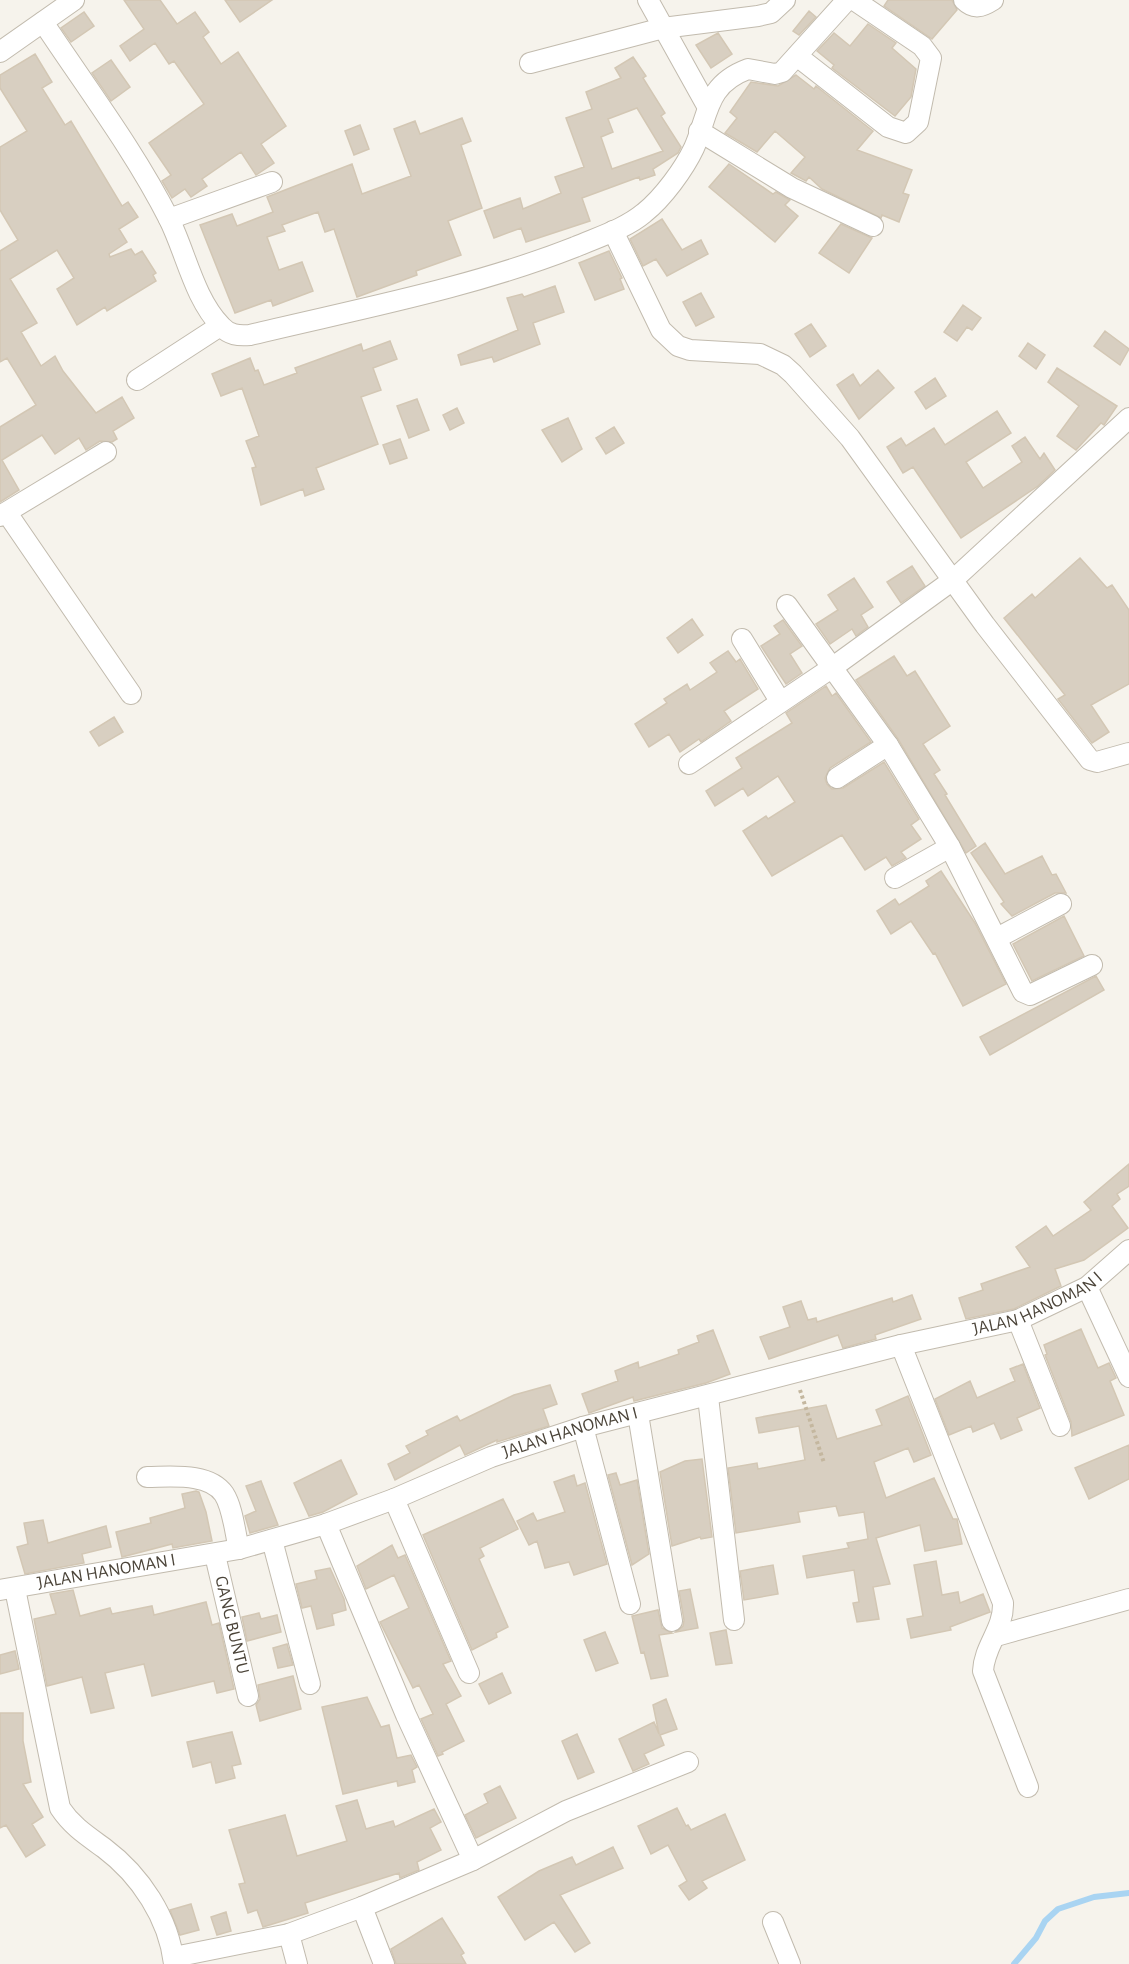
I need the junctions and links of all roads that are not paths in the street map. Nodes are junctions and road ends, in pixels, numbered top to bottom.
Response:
1 (74, 0) edge
2 (648, 0) edge
3 (785, 0) edge
4 (847, 0) edge
5 (854, 0) edge
6 (964, 0) edge
7 (993, 0) edge
8 (43, 22) junction
9 (663, 28) junction
10 (0, 52) edge
11 (797, 56) junction
12 (530, 63) dead end
13 (707, 106) junction
14 (699, 130) junction
15 (272, 182) dead end
16 (169, 219) junction
17 (873, 225) dead end
18 (613, 231) junction
19 (220, 326) junction
20 (137, 380) dead end
21 (1129, 418) edge
22 (106, 452) dead end
23 (3, 515) edge
24 (952, 580) junction
25 (787, 605) dead end
26 (742, 639) dead end
27 (833, 667) junction
28 (131, 694) dead end
29 (780, 701) junction
30 (888, 745) junction
31 (1129, 753) edge
32 (689, 764) dead end
33 (837, 778) dead end
34 (950, 847) junction
35 (895, 878) dead end
36 (1061, 904) dead end
37 (997, 938) junction
38 (1092, 965) dead end
39 (1129, 1250) edge
40 (1087, 1287) junction
41 (1018, 1320) junction
42 (902, 1345) junction
43 (1129, 1377) edge
44 (708, 1397) junction
45 (638, 1414) junction
46 (1060, 1426) dead end
47 (583, 1427) junction
48 (147, 1477) dead end
49 (394, 1499) junction
50 (326, 1524) junction
51 (272, 1540) junction
52 (239, 1549) junction
53 (215, 1555) junction
54 (8, 1590) edge
55 (1129, 1599) edge
56 (630, 1604) dead end
57 (734, 1620) dead end
58 (672, 1621) dead end
59 (996, 1636) junction
60 (469, 1673) dead end
61 (310, 1684) dead end
62 (248, 1696) dead end
63 (688, 1762) dead end
64 (1028, 1787) dead end
65 (473, 1860) junction
66 (362, 1907) junction
67 (773, 1922) dead end
68 (289, 1934) junction
69 (174, 1960) edge
70 (297, 1964) edge
71 (384, 1964) edge
72 (790, 1964) edge

1 - 8 street
2 - 9 street
3 - 9 street
4 - 11 street
5 - 11 street
6 - 7 street
8 - 10 street
8 - 16 street
9 - 12 street
9 - 13 street
11 - 13 street
13 - 14 street
14 - 17 street
14 - 18 street
15 - 16 street
16 - 19 street
18 - 19 street
18 - 24 street
19 - 20 street
21 - 24 street
22 - 23 street
23 - 28 street
24 - 27 street
24 - 31 street
25 - 27 street
26 - 29 street
27 - 29 street
27 - 30 street
29 - 32 street
30 - 33 street
30 - 34 street
34 - 35 street
34 - 37 street
36 - 37 street
37 - 38 street
39 - 40 street, JALAN HANOMAN I
40 - 41 street, JALAN HANOMAN I
40 - 43 street
41 - 42 street, JALAN HANOMAN I
41 - 46 street
42 - 44 street, JALAN HANOMAN I
42 - 59 street
44 - 45 street, JALAN HANOMAN I
44 - 57 street
45 - 47 street, JALAN HANOMAN I
45 - 58 street
47 - 49 street, JALAN HANOMAN I
47 - 56 street
48 - 52 street
49 - 50 street, JALAN HANOMAN I
49 - 60 street
50 - 51 street, JALAN HANOMAN I
50 - 65 street
51 - 52 street, JALAN HANOMAN I
51 - 61 street
52 - 53 street, JALAN HANOMAN I
53 - 54 street, JALAN HANOMAN I
53 - 62 street, GANG BUNTU
54 - 69 street
55 - 59 street
59 - 64 street
63 - 65 street
65 - 66 street
66 - 68 street
66 - 71 street
67 - 72 street
68 - 69 street
68 - 70 street

